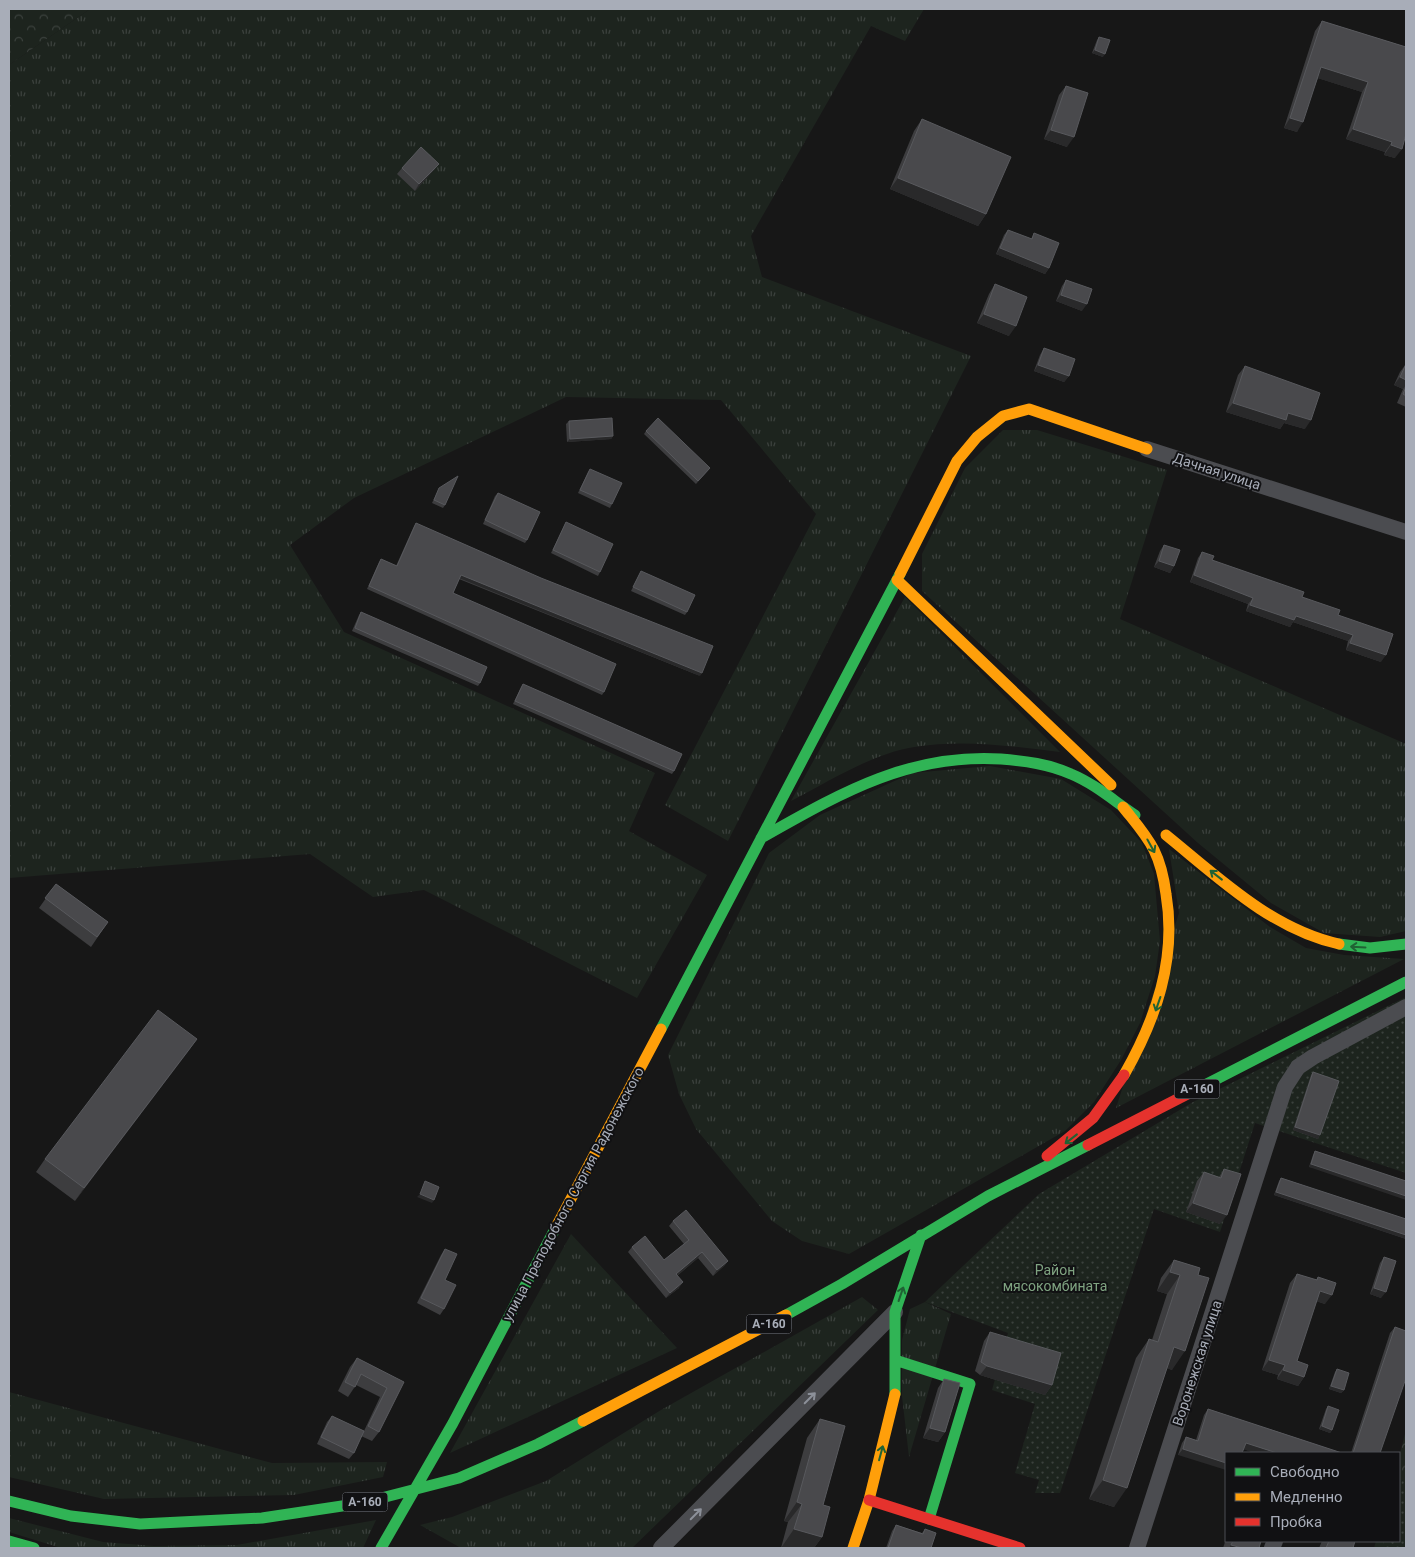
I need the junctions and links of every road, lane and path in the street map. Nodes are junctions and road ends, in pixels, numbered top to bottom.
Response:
1 (1147, 449) joint
2 (1406, 532) edge
3 (897, 580) junction
4 (1072, 748) junction
5 (1106, 793) junction
6 (1122, 807) junction
7 (1158, 829) junction
8 (761, 838) junction
9 (1406, 944) edge
10 (1406, 982) edge
11 (1406, 1007) edge
12 (988, 1196) junction
13 (921, 1235) junction
14 (895, 1312) junction
15 (895, 1360) junction
16 (868, 1500) junction
17 (9, 1501) edge
18 (929, 1519) junction
19 (9, 1541) edge
20 (34, 1548) edge
21 (381, 1548) edge
22 (662, 1548) edge
23 (853, 1548) edge
24 (1020, 1548) edge
25 (1137, 1548) edge

1 - 2 street, Дачная улица
1 - 3 main road, Дачная улица
3 - 4 main road
3 - 8 main road, улица Преподобного Сергия Радонежского
4 - 5 main road
4 - 7 main road
5 - 6 main road
5 - 8 main road
6 - 7 main road
6 -> 12 main road
9 -> 7 main road
8 - 21 main road, улица Преподобного Сергия Радонежского
10 - 12 main road, А-160
11 - 25 street, Воронежская улица
12 - 13 main road, А-160
14 -> 13 main road
13 - 17 main road, А-160
14 - 15 main road
22 -> 14 street
16 -> 15 main road
15 - 18 main road
16 - 18 main road
16 - 23 main road
18 - 24 main road
19 - 20 main road

